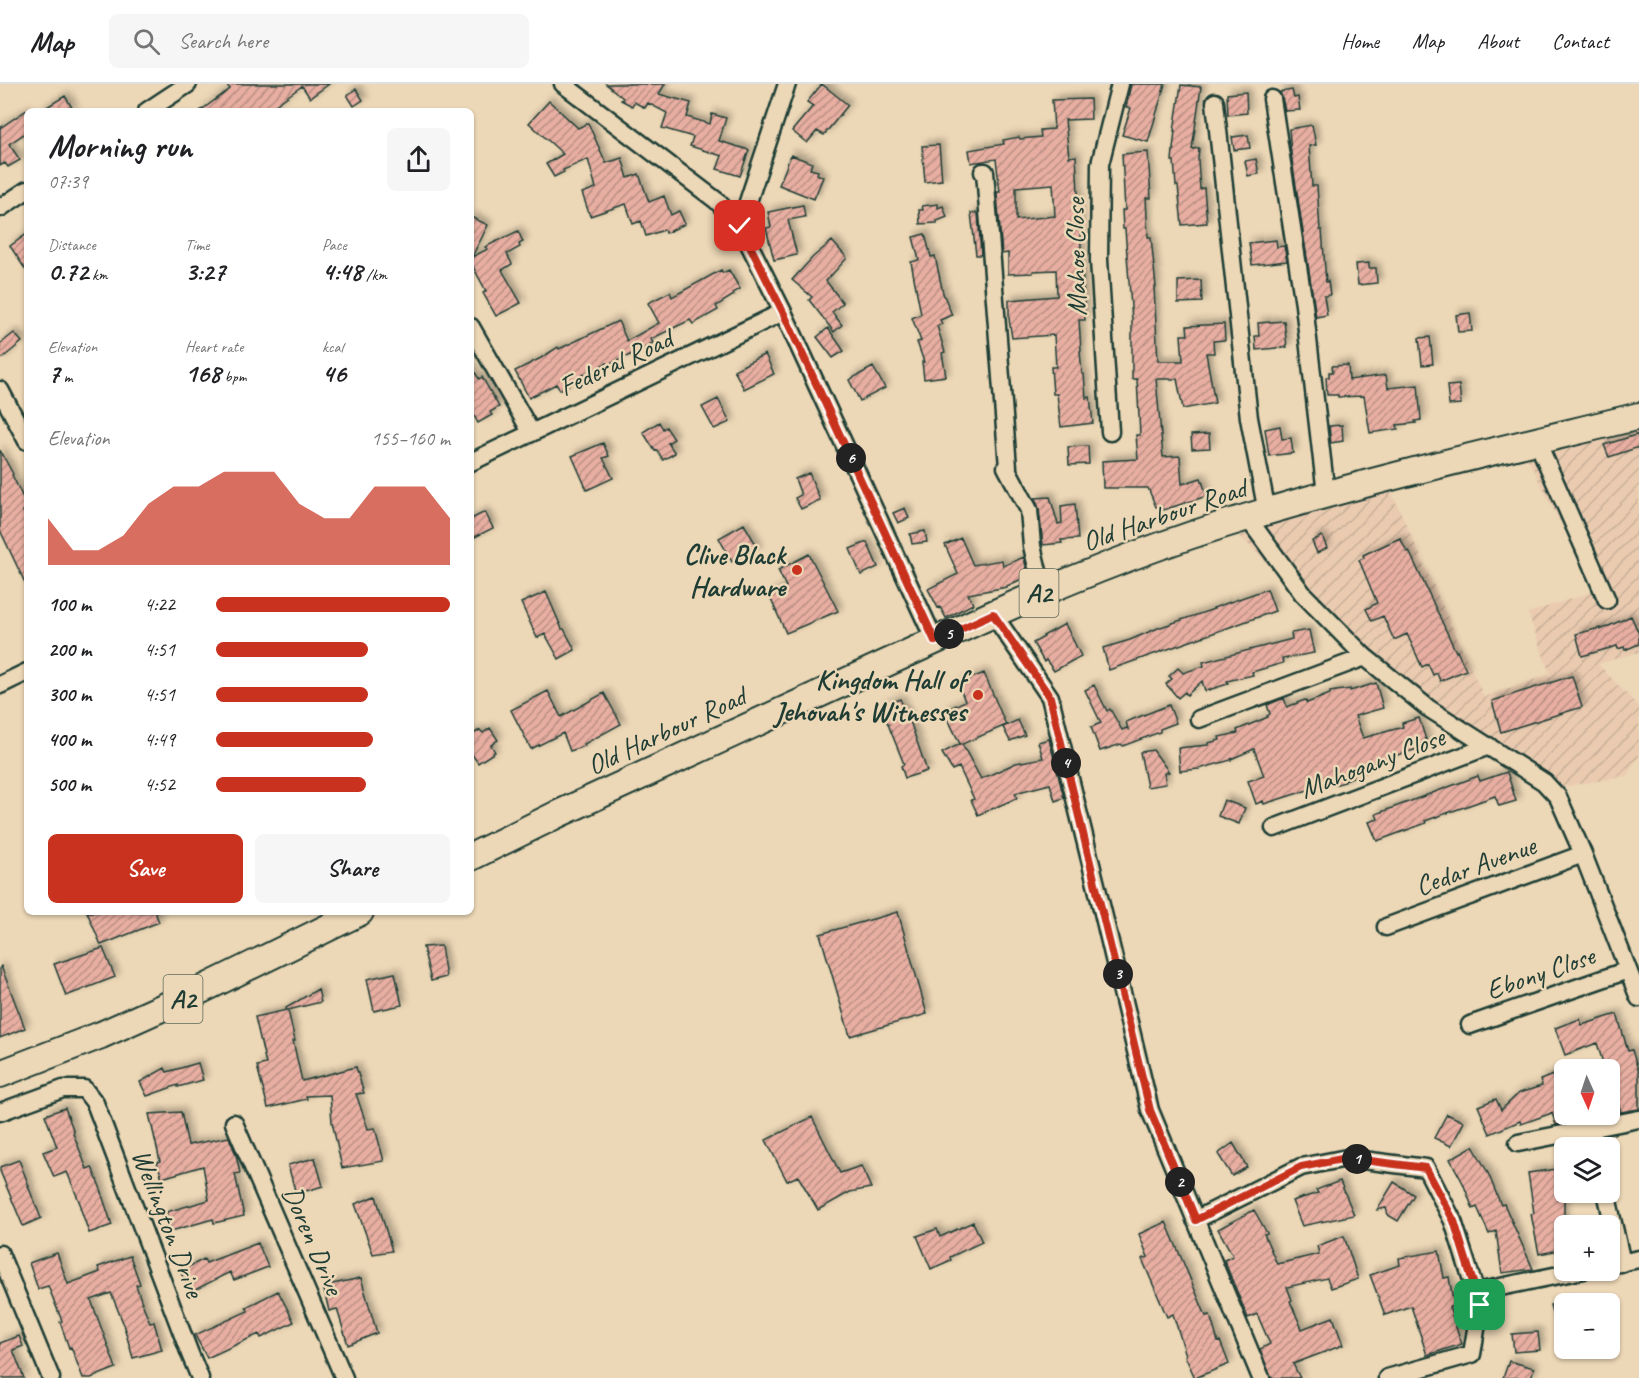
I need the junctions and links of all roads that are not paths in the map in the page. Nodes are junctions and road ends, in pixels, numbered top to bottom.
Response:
1 (188, 84) edge
2 (563, 84) edge
3 (787, 84) edge
4 (1120, 84) edge
5 (1272, 99) dead end
6 (1215, 102) dead end
7 (152, 108) edge
8 (983, 172) dead end
9 (24, 192) edge
10 (0, 208) edge
11 (740, 226) junction
12 (783, 312) junction
13 (474, 332) edge
14 (0, 390) edge
15 (1639, 416) edge
16 (531, 432) junction
17 (1110, 432) dead end
18 (24, 435) edge
19 (1538, 441) junction
20 (474, 460) edge
21 (1326, 494) junction
22 (1257, 514) junction
23 (1042, 592) junction
24 (1607, 600) dead end
25 (993, 614) junction
26 (935, 641) junction
27 (1365, 657) junction
28 (24, 673) edge
29 (0, 685) edge
30 (1199, 719) dead end
31 (1489, 746) junction
32 (1274, 828) dead end
33 (1583, 854) junction
34 (474, 856) edge
35 (354, 915) edge
36 (1386, 927) dead end
37 (1628, 970) junction
38 (1639, 998) edge
39 (1470, 1025) dead end
40 (0, 1074) edge
41 (0, 1112) edge
42 (1639, 1119) edge
43 (234, 1123) dead end
44 (1591, 1128) junction
45 (1593, 1137) edge
46 (1518, 1143) dead end
47 (1196, 1220) junction
48 (0, 1254) edge
49 (1639, 1259) edge
50 (1620, 1263) edge
51 (1554, 1276) edge
52 (1476, 1292) junction
53 (51, 1378) edge
54 (200, 1378) edge
55 (344, 1378) edge
56 (1261, 1378) edge
57 (1387, 1378) edge

1 - 7 street
2 - 11 street
3 - 11 street
4 - 17 street, Mahoe Close
5 - 21 street
6 - 22 street
8 - 23 street
9 - 10 street
11 - 12 street
12 - 16 street, Federal Road
12 - 26 street
13 - 16 street
14 - 18 street
15 - 19 main road, Old Harbour Road / A2
16 - 20 street, Federal Road
19 - 21 main road, Old Harbour Road / A2
19 - 24 street
21 - 22 main road, Old Harbour Road / A2
22 - 23 main road, Old Harbour Road / A2
22 - 27 street
23 - 25 main road, Old Harbour Road / A2
25 - 26 main road, Old Harbour Road / A2
25 - 47 street
26 - 34 main road, Old Harbour Road / A2
27 - 30 street
27 - 31 street
28 - 29 street
31 - 32 street, Mahogany Close
31 - 33 street
33 - 36 street, Cedar Avenue
33 - 37 street
35 - 40 main road, A2
37 - 38 street
37 - 39 street, Ebony Close
41 - 54 street, Wellington Drive
42 - 44 street
43 - 55 street, Doren Drive
44 - 45 street
44 - 46 street
47 - 52 street
47 - 56 street
48 - 53 street
49 - 50 street
51 - 52 street
52 - 57 street

